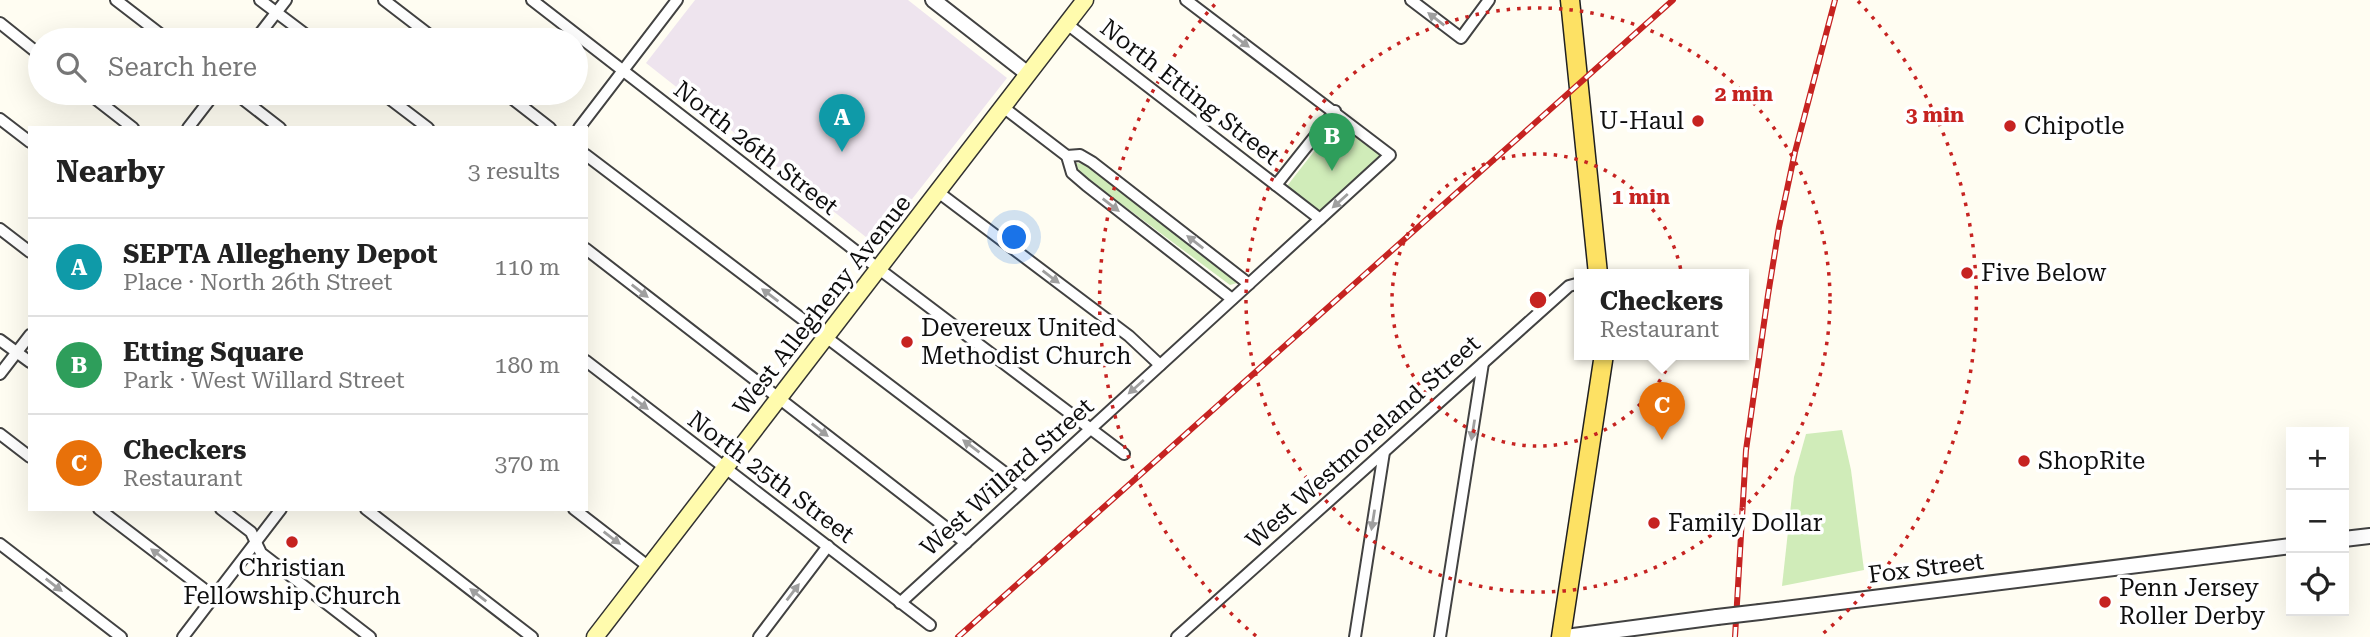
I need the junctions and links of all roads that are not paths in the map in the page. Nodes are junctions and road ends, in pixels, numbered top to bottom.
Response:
1 (116, 0) edge
2 (260, 0) edge
3 (286, 0) edge
4 (384, 0) edge
5 (532, 0) edge
6 (677, 0) edge
7 (933, 0) edge
8 (1186, 0) edge
9 (1411, 0) edge
10 (1489, 0) edge
11 (1570, 0) edge
12 (1078, 3) edge
13 (276, 13) junction
14 (0, 23) edge
15 (1067, 23) junction
16 (152, 28) edge
17 (264, 28) edge
18 (297, 28) edge
19 (420, 28) edge
20 (567, 28) edge
21 (28, 45) edge
22 (588, 45) edge
23 (622, 72) junction
24 (1028, 74) junction
25 (103, 105) edge
26 (206, 105) edge
27 (250, 105) edge
28 (398, 105) edge
29 (520, 105) edge
30 (1003, 107) junction
31 (1335, 111) junction
32 (0, 119) edge
33 (129, 126) edge
34 (190, 126) edge
35 (277, 126) edge
36 (425, 126) edge
37 (547, 126) edge
38 (581, 126) edge
39 (28, 140) edge
40 (1067, 156) junction
41 (588, 157) edge
42 (1276, 185) junction
43 (937, 192) junction
44 (1320, 219) junction
45 (0, 229) edge
46 (28, 250) edge
47 (588, 251) edge
48 (879, 269) junction
49 (1597, 269) edge
50 (1249, 284) junction
51 (1574, 285) edge
52 (1232, 299) junction
53 (28, 337) edge
54 (826, 337) junction
55 (0, 340) edge
56 (16, 352) junction
57 (1603, 360) edge
58 (28, 361) edge
59 (588, 363) edge
60 (1483, 363) junction
61 (1160, 365) junction
62 (0, 374) edge
63 (779, 398) junction
64 (1090, 429) junction
65 (0, 434) edge
66 (1384, 452) junction
67 (1124, 454) dead end
68 (28, 455) edge
69 (725, 469) junction
70 (1025, 488) junction
71 (102, 511) edge
72 (224, 511) edge
73 (279, 511) edge
74 (369, 511) edge
75 (577, 511) edge
76 (2370, 536) edge
77 (2349, 539) edge
78 (256, 542) junction
79 (966, 543) junction
80 (0, 544) edge
81 (828, 546) junction
82 (2286, 547) edge
83 (649, 567) junction
84 (213, 596) junction
85 (900, 603) junction
86 (930, 625) dead end
87 (121, 637) edge
88 (183, 637) edge
89 (370, 637) edge
90 (532, 637) edge
91 (595, 637) edge
92 (760, 637) edge
93 (1177, 637) edge
94 (1355, 637) edge
95 (1440, 637) edge
96 (1563, 637) edge

1 - 16 street
2 - 13 street
3 - 13 street
4 - 19 street
5 - 20 street, North 26th Street
6 - 23 street
7 - 24 street
8 -> 31 street
10 -> 9 street
11 - 49 main road
12 - 15 main road, West Allegheny Avenue
13 - 17 street
13 - 18 street
14 - 21 street
15 - 24 main road, West Allegheny Avenue
15 - 42 street, North Etting Street
22 - 23 street, North 26th Street
23 - 38 street
23 - 48 street, North 26th Street
24 - 30 main road, West Allegheny Avenue
25 - 33 street
26 - 34 street
27 - 35 street
28 - 36 street
29 - 37 street
30 - 40 street
30 - 43 main road, West Allegheny Avenue
31 - 42 street
31 -> 44 street, West Willard Street
32 - 39 street
50 -> 40 street
40 -> 52 street
54 -> 41 street
42 - 44 street, North Etting Street
43 - 48 main road, West Allegheny Avenue
43 -> 61 street
44 - 50 street, West Willard Street
45 - 46 street
47 -> 63 street
48 - 54 main road, West Allegheny Avenue
48 - 64 street, North 26th Street
50 - 52 street, West Willard Street
51 - 60 street, West Westmoreland Street
52 - 61 street, West Willard Street
53 - 56 street
54 - 63 main road, West Allegheny Avenue
70 -> 54 street
55 - 56 street
56 - 58 street
56 - 62 street
57 - 96 main road
59 -> 69 street, North 25th Street
60 - 66 street, West Westmoreland Street
60 -> 95 street
61 -> 64 street, West Willard Street
63 - 69 main road, West Allegheny Avenue
63 -> 79 street
64 - 67 street, North 26th Street
64 - 70 street, West Willard Street
65 - 68 street
66 - 93 street, West Westmoreland Street
66 -> 94 street
69 - 81 street, North 25th Street
69 - 83 main road, West Allegheny Avenue
70 - 79 street, West Willard Street
84 -> 71 street
72 - 78 street
73 - 78 street
90 -> 74 street
75 -> 83 street
76 - 77 street
78 - 84 street
78 - 89 street
79 - 85 street, West Willard Street
80 -> 87 street
81 - 85 street, North 25th Street
92 -> 81 street
82 - 96 street, Fox Street, bridge
83 - 91 main road, West Allegheny Avenue
84 - 88 street
85 - 86 street, North 25th Street

